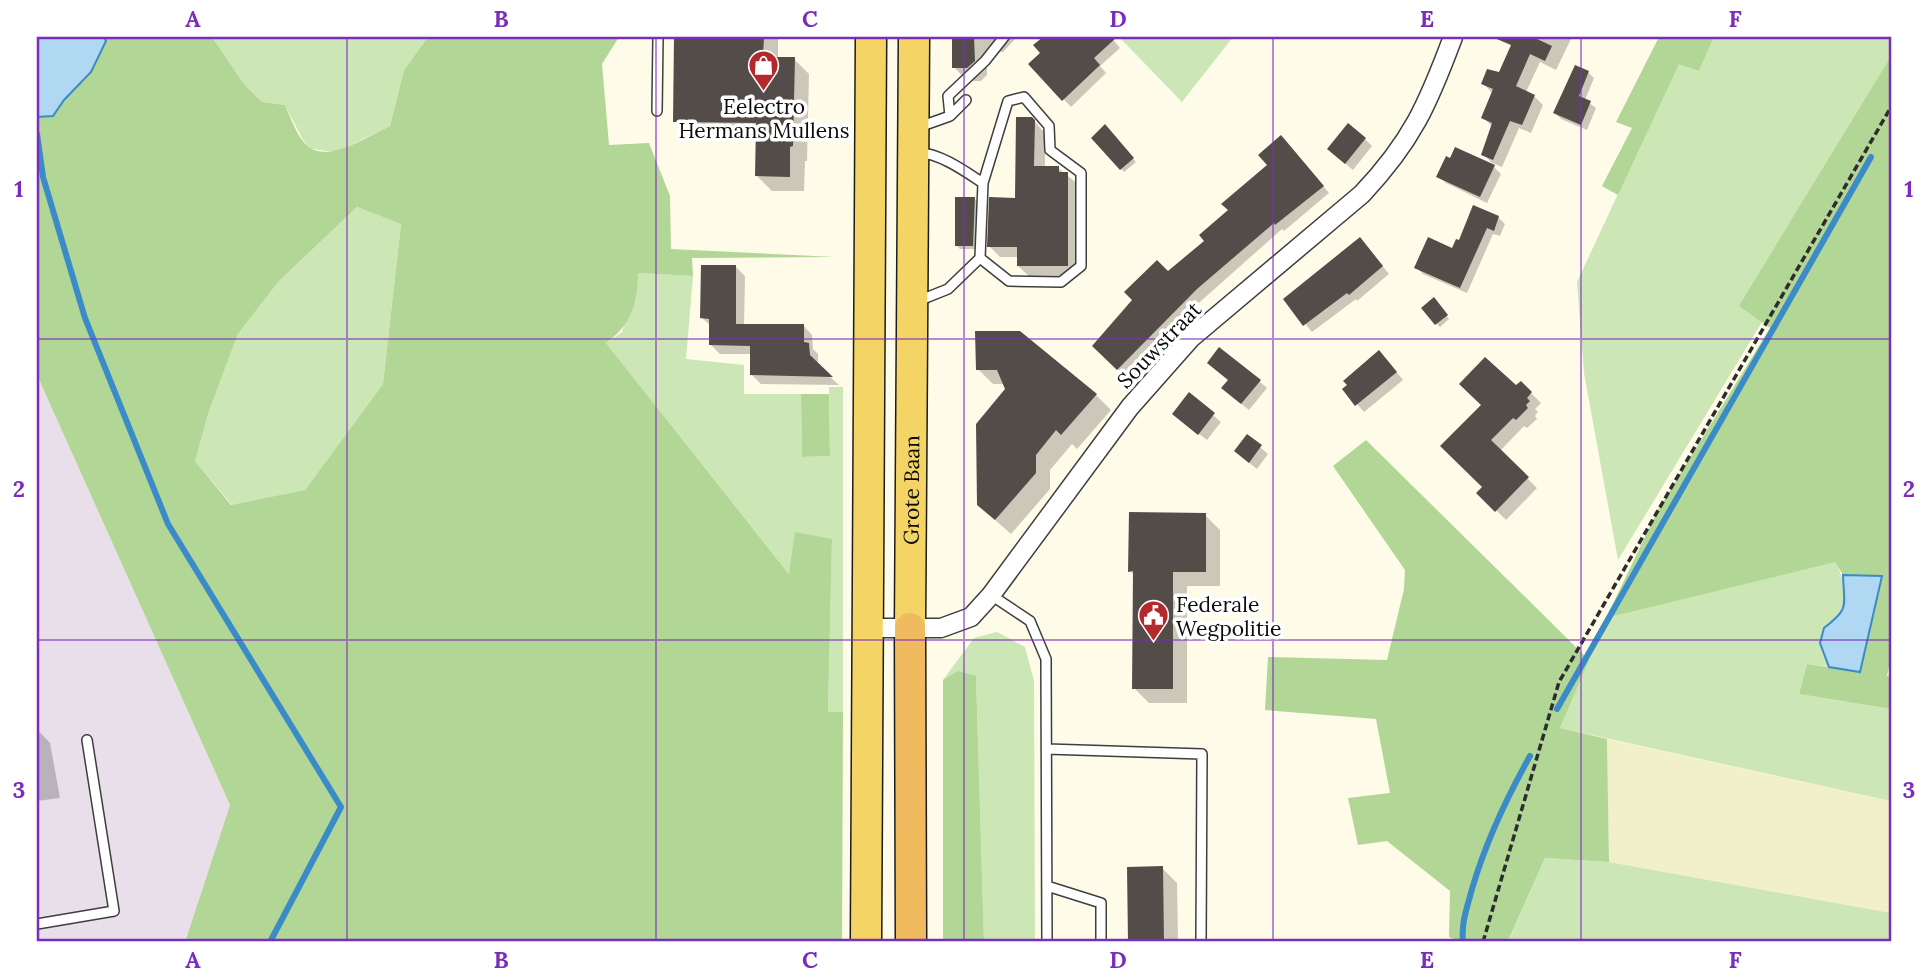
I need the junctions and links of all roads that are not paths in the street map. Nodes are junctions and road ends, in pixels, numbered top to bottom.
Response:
1 (658, 37) edge
2 (871, 37) edge
3 (915, 37) edge
4 (1004, 37) edge
5 (1453, 37) edge
6 (966, 100) dead end
7 (657, 111) dead end
8 (950, 116) junction
9 (914, 141) junction
10 (983, 183) junction
11 (981, 258) junction
12 (913, 303) junction
13 (991, 595) junction
14 (867, 628) junction
15 (910, 628) junction
16 (87, 740) dead end
17 (1047, 748) junction
18 (1047, 886) junction
19 (37, 924) edge
20 (866, 942) edge
21 (911, 942) edge
22 (1047, 942) edge
23 (1101, 942) edge
24 (1201, 942) edge

1 - 7 lane
2 - 14 main road, Grote Baan
3 - 9 main road, Grote Baan
4 - 8 lane
5 - 13 street, Souwstraat
6 - 8 lane
8 - 9 lane
9 - 10 lane
9 - 12 main road, Grote Baan
10 - 11 lane
10 - 11 lane
11 - 12 lane
12 - 15 main road, Grote Baan
13 - 15 street, Souwstraat
13 - 17 lane
14 - 15 street, Souwstraat
14 - 20 main road, Grote Baan
15 - 21 highway, Grote Baan
16 - 19 lane
17 - 18 lane
17 - 24 lane
18 - 22 lane
18 - 23 lane

